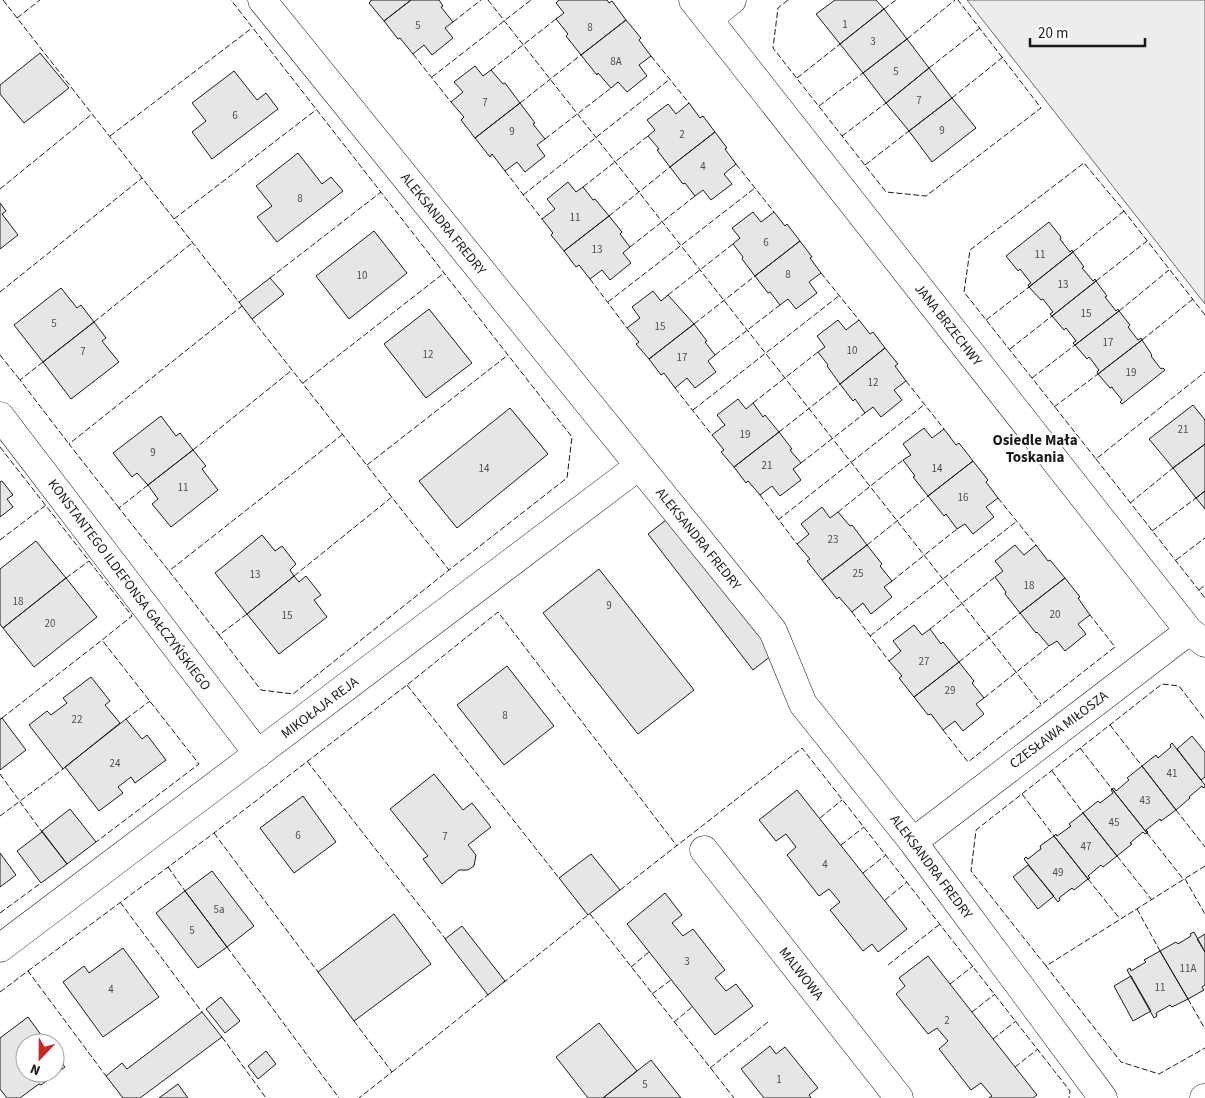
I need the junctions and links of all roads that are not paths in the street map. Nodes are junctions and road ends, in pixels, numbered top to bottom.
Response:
1 (262, 0) edge
2 (732, 0) edge
3 (701, 10) edge
4 (0, 416) edge
5 (639, 466) junction
6 (1197, 637) edge
7 (258, 754) junction
8 (913, 842) junction
9 (704, 850) dead end
10 (0, 948) edge
11 (899, 1098) edge
12 (1103, 1098) edge

1 - 5 street, ALEKSANDRA FREDRY
2 - 3 street
3 - 6 street, JANA BRZECHWY
4 - 7 street, KONSTANTEGO ILDEFONSA GAŁCZYŃSKIEGO
5 - 7 street, MIKOŁAJA REJA
5 - 8 street, ALEKSANDRA FREDRY
6 - 8 street, CZESŁAWA MIŁOSZA
7 - 10 street, MIKOŁAJA REJA
8 - 12 street, ALEKSANDRA FREDRY
9 - 11 street, MALWOWA

